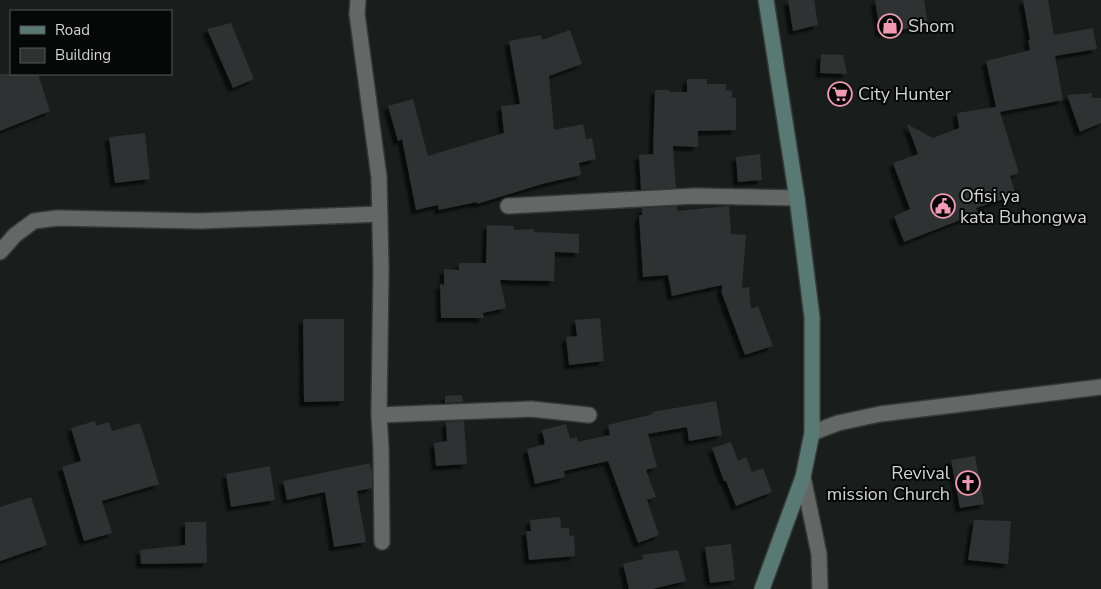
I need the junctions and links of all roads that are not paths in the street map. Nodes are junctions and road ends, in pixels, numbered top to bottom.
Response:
1 (358, 0) edge
2 (766, 0) edge
3 (797, 198) junction
4 (508, 206) dead end
5 (380, 214) junction
6 (0, 252) edge
7 (1101, 388) edge
8 (379, 415) junction
9 (589, 415) dead end
10 (812, 433) junction
11 (803, 477) junction
12 (382, 542) dead end
13 (762, 589) edge
14 (820, 589) edge

1 - 5 street
2 - 3 main road
3 - 4 street
3 - 10 main road
5 - 6 street
5 - 8 street
7 - 10 street
8 - 9 street
8 - 12 street
10 - 11 main road
11 - 13 main road
11 - 14 street

